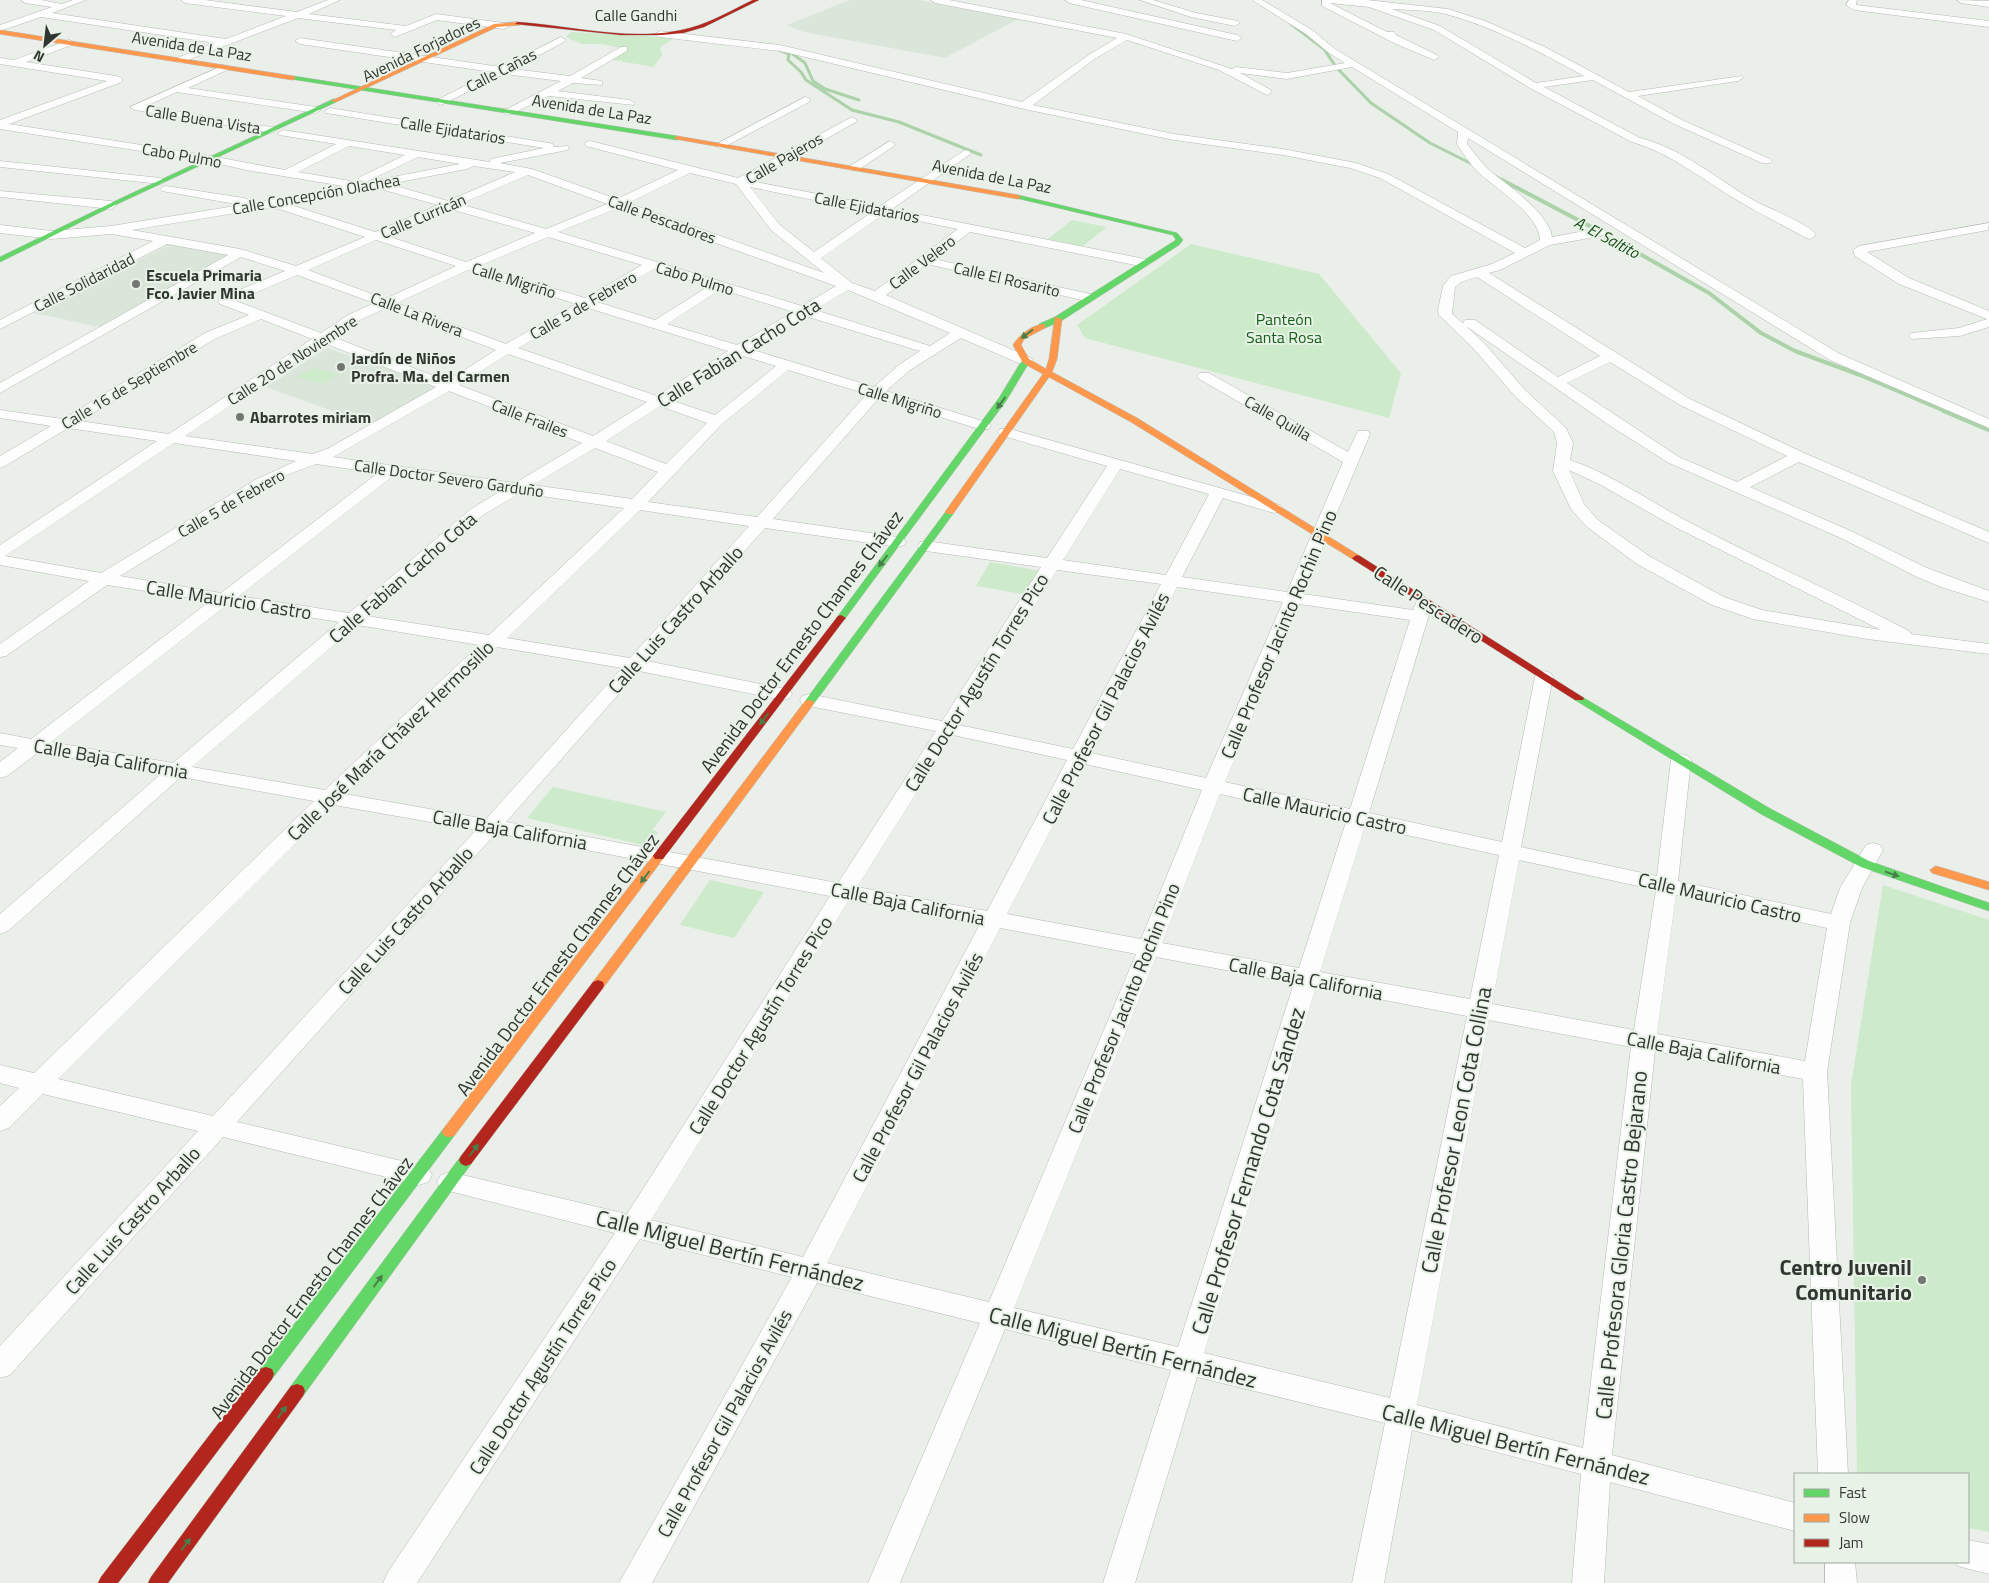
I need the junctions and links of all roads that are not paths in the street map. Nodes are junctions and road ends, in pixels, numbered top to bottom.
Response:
1 (25, 0) edge
2 (82, 0) edge
3 (185, 0) edge
4 (271, 0) edge
5 (336, 0) edge
6 (756, 0) edge
7 (934, 0) edge
8 (1069, 0) edge
9 (1140, 0) edge
10 (1144, 0) edge
11 (1256, 0) edge
12 (1318, 0) edge
13 (1326, 0) edge
14 (1853, 0) edge
15 (1961, 0) edge
16 (1975, 0) edge
17 (198, 1) edge
18 (947, 1) edge
19 (1368, 3) junction
20 (1989, 3) edge
21 (63, 6) junction
22 (248, 8) junction
23 (1104, 9) junction
24 (40, 14) junction
25 (1456, 14) junction
26 (298, 15) junction
27 (351, 21) junction
28 (1235, 23) dead end
29 (1426, 23) junction
30 (1989, 24) edge
31 (503, 25) junction
32 (0, 28) edge
33 (406, 29) junction
34 (0, 32) edge
35 (660, 34) junction
36 (1402, 34) junction
37 (1126, 37) junction
38 (561, 40) dead end
39 (226, 42) junction
40 (69, 43) junction
41 (1224, 45) dead end
42 (624, 49) dead end
43 (357, 50) junction
44 (1211, 52) dead end
45 (1434, 57) dead end
46 (1190, 58) junction
47 (180, 60) junction
48 (0, 61) edge
49 (428, 61) junction
50 (14, 64) junction
51 (1355, 64) junction
52 (224, 68) junction
53 (1222, 68) junction
54 (501, 70) junction
55 (1287, 76) junction
56 (1595, 77) junction
57 (1738, 78) dead end
58 (570, 80) junction
59 (598, 83) dead end
60 (1251, 83) junction
61 (1534, 86) junction
62 (177, 89) junction
63 (366, 90) junction
64 (1267, 92) dead end
65 (548, 93) junction
66 (1628, 95) junction
67 (805, 100) dead end
68 (441, 102) junction
69 (630, 103) dead end
70 (1024, 106) junction
71 (316, 110) junction
72 (330, 111) junction
73 (509, 112) junction
74 (852, 120) dead end
75 (0, 125) edge
76 (621, 130) junction
77 (278, 132) junction
78 (1464, 132) junction
79 (347, 143) junction
80 (590, 144) junction
81 (890, 144) dead end
82 (720, 145) junction
83 (564, 148) junction
84 (576, 150) junction
85 (966, 153) dead end
86 (416, 154) junction
87 (787, 157) junction
88 (211, 158) junction
89 (1766, 161) dead end
90 (223, 162) junction
91 (483, 163) junction
92 (0, 164) edge
93 (854, 168) junction
94 (687, 170) junction
95 (527, 171) junction
96 (287, 173) junction
97 (926, 180) junction
98 (740, 182) junction
99 (163, 185) junction
100 (363, 185) junction
101 (0, 194) edge
102 (274, 203) junction
103 (619, 203) junction
104 (450, 204) junction
105 (110, 205) junction
106 (258, 205) junction
107 (882, 210) junction
108 (1988, 226) edge
109 (968, 227) junction
110 (0, 229) edge
111 (111, 230) junction
112 (1600, 232) dead end
113 (546, 233) junction
114 (52, 235) junction
115 (67, 235) junction
116 (1810, 235) dead end
117 (376, 236) junction
118 (167, 239) junction
119 (1546, 242) junction
120 (23, 249) junction
121 (0, 252) edge
122 (1525, 252) junction
123 (240, 253) junction
124 (815, 257) junction
125 (0, 260) edge
126 (924, 260) junction
127 (1145, 263) junction
128 (652, 265) junction
129 (467, 266) junction
130 (0, 267) edge
131 (297, 270) junction
132 (1478, 272) junction
133 (719, 285) junction
134 (847, 285) junction
135 (877, 296) junction
136 (1090, 298) junction
137 (225, 301) joint
138 (387, 302) junction
139 (588, 302) junction
140 (1446, 306) junction
141 (0, 310) edge
142 (802, 310) junction
143 (21, 314) junction
144 (262, 314) junction
145 (1989, 316) edge
146 (1058, 319) junction
147 (1989, 323) edge
148 (657, 324) junction
149 (0, 325) edge
150 (961, 332) junction
151 (1916, 336) dead end
152 (324, 339) junction
153 (507, 349) junction
154 (739, 350) junction
155 (930, 350) junction
156 (1610, 356) junction
157 (1026, 361) junction
158 (786, 365) junction
159 (1048, 373) junction
160 (1204, 376) dead end
161 (1557, 383) junction
162 (448, 386) junction
163 (0, 389) edge
164 (876, 392) junction
165 (658, 401) junction
166 (0, 414) edge
167 (717, 421) junction
168 (65, 424) junction
169 (1989, 424) edge
170 (984, 426) junction
171 (1005, 432) junction
172 (1363, 434) dead end
173 (172, 439) junction
174 (594, 442) junction
175 (1800, 456) junction
176 (318, 459) junction
177 (1352, 461) junction
178 (1562, 462) junction
179 (1116, 463) junction
180 (0, 464) edge
181 (391, 470) junction
182 (668, 470) junction
183 (1739, 487) junction
184 (515, 488) junction
185 (1218, 492) junction
186 (636, 505) junction
187 (1274, 508) junction
188 (761, 523) junction
189 (1319, 534) junction
190 (1989, 538) edge
191 (898, 542) junction
192 (926, 546) junction
193 (0, 552) edge
194 (0, 560) edge
195 (1052, 563) junction
196 (104, 579) junction
197 (1171, 580) junction
198 (1989, 597) edge
199 (228, 598) junction
200 (1294, 598) junction
201 (1422, 608) junction
202 (353, 619) junction
203 (1913, 641) junction
204 (492, 642) junction
205 (1989, 649) edge
206 (0, 652) edge
207 (634, 664) junction
208 (1544, 677) junction
209 (782, 694) junction
210 (810, 700) junction
211 (948, 728) junction
212 (0, 739) edge
213 (35, 745) junction
214 (1079, 756) junction
215 (1681, 760) junction
216 (177, 770) junction
217 (0, 772) edge
218 (1213, 786) junction
219 (330, 797) junction
220 (1359, 817) junction
221 (491, 826) junction
222 (1832, 844) junction
223 (1510, 850) junction
224 (1874, 856) junction
225 (660, 857) junction
226 (688, 862) junction
227 (1927, 867) dead end
228 (1667, 884) junction
229 (1989, 886) edge
230 (844, 891) junction
231 (1989, 907) edge
232 (995, 919) junction
233 (1840, 923) junction
234 (0, 926) edge
235 (1149, 948) junction
236 (1308, 978) junction
237 (1479, 1010) junction
238 (1644, 1040) junction
239 (1815, 1072) junction
240 (0, 1074) edge
241 (38, 1084) junction
242 (0, 1121) edge
243 (216, 1127) junction
244 (419, 1175) junction
245 (450, 1182) junction
246 (634, 1226) junction
247 (810, 1270) junction
248 (997, 1316) junction
249 (1188, 1363) junction
250 (0, 1366) edge
251 (1402, 1414) junction
252 (1596, 1464) junction
253 (1833, 1473) edge
254 (1794, 1517) edge
255 (1969, 1555) edge
256 (1989, 1559) edge
257 (1840, 1563) edge
258 (108, 1583) edge
259 (158, 1583) edge
260 (400, 1583) edge
261 (635, 1583) edge
262 (884, 1583) edge
263 (1119, 1583) edge
264 (1368, 1583) edge
265 (1588, 1583) edge
266 (1842, 1583) edge

1 - 21 street
2 - 21 street
3 - 17 street
4 - 22 street
5 - 26 street
6 - 35 street, Calle Gandhi
7 - 18 street
8 - 23 street
9 - 23 street
10 - 28 street
11 - 51 street
12 - 36 street
13 - 19 street
14 - 30 street
15 - 20 street
16 - 20 street
17 - 22 street
18 - 37 street
19 - 25 street
19 - 29 street
21 - 24 street
22 - 26 street
23 - 41 street
24 - 32 street
24 - 39 street
25 - 29 street
25 - 56 street
26 - 27 street
26 - 39 street
27 - 33 street
27 - 43 street
29 - 36 street
29 - 61 street
31 - 33 street
31 - 35 street, Calle Gandhi
31 - 49 street, Avenida Forjadores
33 - 43 street
34 - 40 street, Avenida de La Paz
35 - 70 street
36 - 45 street
37 - 46 street
37 - 70 street
38 - 54 street, Calle Cañas
39 - 47 street
40 - 47 street, Avenida de La Paz
40 - 50 street
42 - 58 street
43 - 49 street
44 - 46 street
46 - 53 street
47 - 52 street, Avenida de La Paz
48 - 50 street
49 - 54 street
49 - 63 street, Avenida Forjadores
50 - 75 street
51 - 55 street
51 - 78 street
52 - 62 street
52 - 63 street, Avenida de La Paz
53 - 55 street
53 - 60 street
54 - 58 street
54 - 68 street, Calle Cañas
55 - 60 street
56 - 61 street
56 - 66 street
57 - 66 street
58 - 59 street
58 - 65 street
60 - 64 street
61 - 116 street
62 - 71 street
62 - 77 street, Calle Buena Vista
63 - 68 street, Avenida de La Paz
63 - 71 street, Avenida Forjadores
63 - 72 street, Avenida Forjadores
65 - 69 street
65 - 73 street
66 - 89 street
67 - 82 street
68 - 73 street, Avenida de La Paz
70 - 122 street
71 - 77 street, Avenida Forjadores
72 - 77 street, Avenida Forjadores
72 - 83 street, Calle Ejidatarios
73 - 76 street, Avenida de La Paz
74 - 87 street, Calle Pajeros
75 - 88 street, Cabo Pulmo
76 - 80 street, Calle Curricán
76 - 82 street, Avenida de La Paz
77 - 79 street, Calle Pescadores
77 - 88 street, Avenida Forjadores
77 - 90 street, Avenida Forjadores
78 - 119 street
78 - 169 street
79 - 86 street, Calle Pescadores
79 - 96 street
80 - 84 street, Calle Curricán
80 - 94 street, Calle Ejidatarios
81 - 93 street
82 - 87 street, Avenida de La Paz
83 - 84 street, Calle Ejidatarios
83 - 91 street, Calle Concepción Olachea
84 - 95 street, Calle Curricán
85 - 97 street
86 - 91 street, Calle Pescadores
86 - 100 street
87 - 93 street, Avenida de La Paz
87 - 98 street, Calle Pajeros
88 - 90 street, Cabo Pulmo
88 - 99 street, Avenida Forjadores
90 - 96 street, Cabo Pulmo
90 - 99 street, Avenida Forjadores
91 - 95 street, Calle Pescadores
91 - 100 street, Calle Concepción Olachea
92 - 99 street
93 - 97 street, Avenida de La Paz
94 - 98 street, Calle Ejidatarios
94 - 103 street, Calle 20 de Noviembre
95 - 103 street, Calle Pescadores
95 - 104 street, Calle Curricán
96 - 100 street, Cabo Pulmo
97 - 107 street
97 - 127 street, Avenida de La Paz
98 - 107 street, Calle Ejidatarios
98 - 124 street, Calle Pajeros
99 - 105 street, Avenida Forjadores
99 - 106 street
99 - 115 street, Avenida Forjadores
100 - 102 street, Calle Concepción Olachea
100 - 104 street, Cabo Pulmo
101 - 105 street
102 - 106 street, Calle Concepción Olachea
102 - 117 street, Calle Migriño
103 - 113 street, Calle 20 de Noviembre
103 - 134 street, Calle Pescadores
104 - 113 street, Cabo Pulmo
104 - 117 street, Calle Curricán
105 - 114 street, Avenida Forjadores
106 - 111 street, Calle Concepción Olachea
107 - 109 street, Calle Ejidatarios
107 - 124 street
108 - 145 street
109 - 126 street, Calle Velero
109 - 127 street, Calle Ejidatarios
110 - 114 street, Calle Concepción Olachea
111 - 115 street, Calle Concepción Olachea
111 - 118 street, Calle La Rivera
112 - 119 street
113 - 128 street, Cabo Pulmo
113 - 129 street, Calle 20 de Noviembre
114 - 115 street, Calle Concepción Olachea
114 - 120 street, Avenida Forjadores
115 - 130 street, Avenida Forjadores
117 - 129 street, Calle Migriño
117 - 131 street, Calle Curricán
118 - 123 street, Calle La Rivera
118 - 143 street, Calle Solidaridad
119 - 122 street
120 - 121 street
120 - 125 street, Avenida Forjadores
122 - 132 street
123 - 131 street, Calle La Rivera
123 - 163 street
124 - 134 street, Calle Pajeros
126 - 135 street, Calle Velero
126 - 136 street, Calle El Rosarito
127 - 136 street
128 - 133 street, Cabo Pulmo
128 - 139 street, Calle 5 de Febrero
129 - 138 street, Calle 20 de Noviembre
129 - 139 street, Calle Migriño
131 - 137 street, Calle Curricán
131 - 138 street, Calle La Rivera
132 - 140 street
132 - 156 street
133 - 142 street, Cabo Pulmo
133 - 148 street
134 - 135 street, Calle Pescadores
134 - 142 street, Calle Fabian Cacho Cota
135 - 150 street, Calle Pescadores
136 - 146 street
137 - 144 street, Calle Frailes
138 - 152 street, Calle 20 de Noviembre
138 - 153 street, Calle La Rivera
139 - 148 street, Calle Migriño
139 - 153 street, Calle 5 de Febrero
140 - 161 street
140 - 178 street
141 - 143 street
142 - 154 street, Calle Fabian Cacho Cota
142 - 155 street, Cabo Pulmo
143 - 149 street, Calle Solidaridad
144 - 152 street, Calle Frailes
144 - 168 street, Calle 16 de Septiembre
146 -> 157 street
146 - 159 street
147 - 151 street
148 - 154 street, Calle Migriño
150 - 155 street, Calle Luis Castro Arballo
150 - 157 street, Calle Pescadores
152 - 162 street, Calle Frailes
152 - 173 street, Calle 20 de Noviembre
153 - 162 street, Calle 5 de Febrero
153 - 165 street, Calle La Rivera
154 - 158 street, Calle Migriño
154 - 165 street, Calle Fabian Cacho Cota
155 - 164 street, Calle Luis Castro Arballo
156 - 161 street
156 - 175 street
157 - 159 street, Calle Pescadero
157 -> 170 street, Avenida Doctor Ernesto Channes Chávez
158 - 164 street, Calle Migriño
158 - 167 street, Calle José María Chávez Hermosillo
159 - 171 street
159 - 187 street, Calle Pescadero
160 - 177 street, Calle Quilla
161 - 183 street
162 - 174 street, Calle Frailes
162 - 176 street, Calle 5 de Febrero
164 - 170 street, Calle Migriño
164 - 188 street, Calle Luis Castro Arballo
165 - 167 street, Calle La Rivera
165 - 174 street, Calle Fabian Cacho Cota
166 - 168 street, Calle Doctor Severo Garduño
167 - 182 street, Calle José María Chávez Hermosillo
168 - 173 street, Calle Doctor Severo Garduño
168 - 180 street, Calle 16 de Septiembre
170 - 191 street, Avenida Doctor Ernesto Channes Chávez
171 - 179 street
171 - 192 street
172 - 177 street, Calle Profesor Jacinto Rochin Pino
173 - 176 street, Calle Doctor Severo Garduño
173 - 193 street, Calle 20 de Noviembre
174 - 182 street, Calle Frailes
174 - 184 street, Calle Fabian Cacho Cota
175 - 183 street
175 - 190 street
176 - 181 street, Calle Doctor Severo Garduño
176 - 196 street, Calle 5 de Febrero
177 - 189 street, Calle Profesor Jacinto Rochin Pino
178 - 203 street
178 - 203 street
179 - 185 street
179 - 195 street, Calle Doctor Agustín Torres Pico
181 - 184 street, Calle Doctor Severo Garduño
181 - 199 street
182 - 186 street, Calle José María Chávez Hermosillo
183 - 198 street
184 - 186 street, Calle Doctor Severo Garduño
184 - 202 street, Calle Fabian Cacho Cota
185 - 187 street
185 - 197 street, Calle Profesor Gil Palacios Avilés
186 - 188 street, Calle Doctor Severo Garduño
186 - 204 street, Calle José María Chávez Hermosillo
187 - 189 street, Calle Pescadero
188 - 191 street, Calle Doctor Severo Garduño
188 - 207 street, Calle Luis Castro Arballo
189 - 200 street, Calle Profesor Jacinto Rochin Pino
189 - 201 street, Calle Pescadero
191 -> 209 street, Avenida Doctor Ernesto Channes Chávez
192 - 195 street
192 - 210 street
194 - 196 street, Calle Mauricio Castro
195 - 197 street
195 - 211 street, Calle Doctor Agustín Torres Pico
196 - 199 street, Calle Mauricio Castro
196 - 206 street, Calle 5 de Febrero
197 - 200 street
197 - 214 street, Calle Profesor Gil Palacios Avilés
199 - 202 street, Calle Mauricio Castro
199 - 213 street
200 - 201 street
200 - 218 street, Calle Profesor Jacinto Rochin Pino
201 - 208 street, Calle Pescadero
201 - 220 street, Calle Profesor Fernando Cota Sández
202 - 204 street, Calle Mauricio Castro
202 - 216 street, Calle Fabian Cacho Cota
203 - 205 street
204 - 207 street, Calle Mauricio Castro
204 - 219 street, Calle José María Chávez Hermosillo
207 - 209 street, Calle Mauricio Castro
207 - 221 street, Calle Luis Castro Arballo
208 - 215 street, Calle Pescadero
208 - 223 street, Calle Profesor Leon Cota Collina
209 -> 225 street, Avenida Doctor Ernesto Channes Chávez
210 - 211 street, Calle Mauricio Castro
210 - 226 street
211 - 214 street, Calle Mauricio Castro
211 - 230 street, Calle Doctor Agustín Torres Pico
212 - 213 street, Calle Baja California
213 - 216 street, Calle Baja California
213 - 217 street
214 - 218 street, Calle Mauricio Castro
214 - 232 street, Calle Profesor Gil Palacios Avilés
215 - 222 street, Calle Pescadero
215 - 228 street, Calle Profesora Gloria Castro Bejarano
216 - 219 street, Calle Baja California
216 - 234 street, Calle Fabian Cacho Cota
218 - 220 street, Calle Mauricio Castro
218 - 235 street, Calle Profesor Jacinto Rochin Pino
219 - 221 street, Calle Baja California
219 - 241 street, Calle José María Chávez Hermosillo
220 - 223 street, Calle Mauricio Castro
220 - 236 street, Calle Profesor Fernando Cota Sández
221 - 225 street, Calle Baja California
221 - 243 street, Calle Luis Castro Arballo
222 - 224 street
222 - 224 street
223 - 228 street, Calle Mauricio Castro
223 - 237 street, Calle Profesor Leon Cota Collina
224 -> 231 street
224 - 233 street
225 - 226 street, Calle Baja California
225 -> 244 street, Avenida Doctor Ernesto Channes Chávez
226 - 230 street, Calle Baja California
245 -> 226 street
227 - 229 street
228 - 233 street, Calle Mauricio Castro
228 - 238 street, Calle Profesora Gloria Castro Bejarano
230 - 232 street, Calle Baja California
230 - 246 street, Calle Doctor Agustín Torres Pico
232 - 235 street, Calle Baja California
232 - 247 street, Calle Profesor Gil Palacios Avilés
233 - 239 street
235 - 236 street, Calle Baja California
235 - 248 street, Calle Profesor Jacinto Rochin Pino
236 - 237 street, Calle Baja California
236 - 249 street, Calle Profesor Fernando Cota Sández
237 - 238 street, Calle Baja California
237 - 251 street, Calle Profesor Leon Cota Collina
238 - 239 street, Calle Baja California
238 - 252 street, Calle Profesora Gloria Castro Bejarano
239 - 253 street
240 - 241 street
241 - 242 street, Calle José María Chávez Hermosillo
241 - 243 street
243 - 244 street
243 - 250 street, Calle Luis Castro Arballo
244 - 258 street, Avenida Doctor Ernesto Channes Chávez
245 - 246 street, Calle Miguel Bertín Fernández
259 -> 245 street
246 - 247 street, Calle Miguel Bertín Fernández
246 - 260 street, Calle Doctor Agustín Torres Pico
247 - 248 street, Calle Miguel Bertín Fernández
247 - 261 street, Calle Profesor Gil Palacios Avilés
248 - 249 street, Calle Miguel Bertín Fernández
248 - 262 street, Calle Profesor Jacinto Rochin Pino
249 - 251 street, Calle Miguel Bertín Fernández
249 - 263 street, Calle Profesor Fernando Cota Sández
251 - 252 street, Calle Miguel Bertín Fernández
251 - 264 street, Calle Profesor Leon Cota Collina
252 - 254 street, Calle Miguel Bertín Fernández
252 - 265 street, Calle Profesora Gloria Castro Bejarano
255 - 256 street
257 - 266 street

